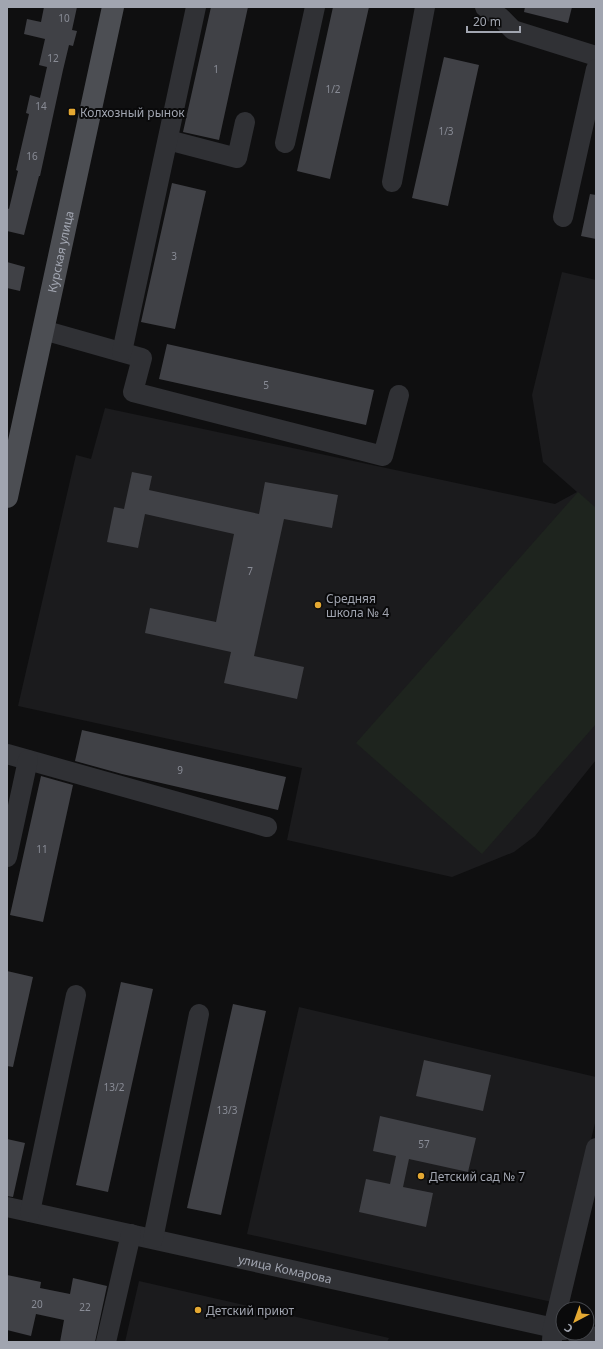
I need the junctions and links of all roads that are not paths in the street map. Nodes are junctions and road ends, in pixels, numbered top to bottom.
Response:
1 (113, 7) edge
2 (196, 7) edge
3 (315, 7) edge
4 (425, 7) edge
5 (485, 7) edge
6 (596, 56) edge
7 (596, 69) edge
8 (245, 122) dead end
9 (168, 140) junction
10 (285, 143) dead end
11 (392, 182) dead end
12 (563, 217) dead end
13 (43, 330) junction
14 (122, 352) junction
15 (400, 395) dead end
16 (10, 473) edge
17 (7, 497) edge
18 (7, 754) edge
19 (28, 760) junction
20 (267, 827) dead end
21 (7, 856) edge
22 (76, 995) dead end
23 (199, 1014) dead end
24 (596, 1148) edge
25 (7, 1207) edge
26 (30, 1212) junction
27 (131, 1234) junction
28 (153, 1239) junction
29 (563, 1301) edge
30 (555, 1334) edge
31 (106, 1342) edge

1 - 13 main road, Курская улица
2 - 9 street
3 - 10 street
4 - 11 street
5 - 6 street
7 - 12 street
8 - 9 street
9 - 14 street
13 - 14 street
13 - 16 main road, Курская улица
14 - 15 street
16 - 17 main road, Курская улица
18 - 19 street
19 - 20 street
19 - 21 street
22 - 26 street
23 - 28 street
24 - 29 street
25 - 26 street, улица Комарова
26 - 27 street, улица Комарова
27 - 28 street, улица Комарова
27 - 31 street
28 - 30 street, улица Комарова

